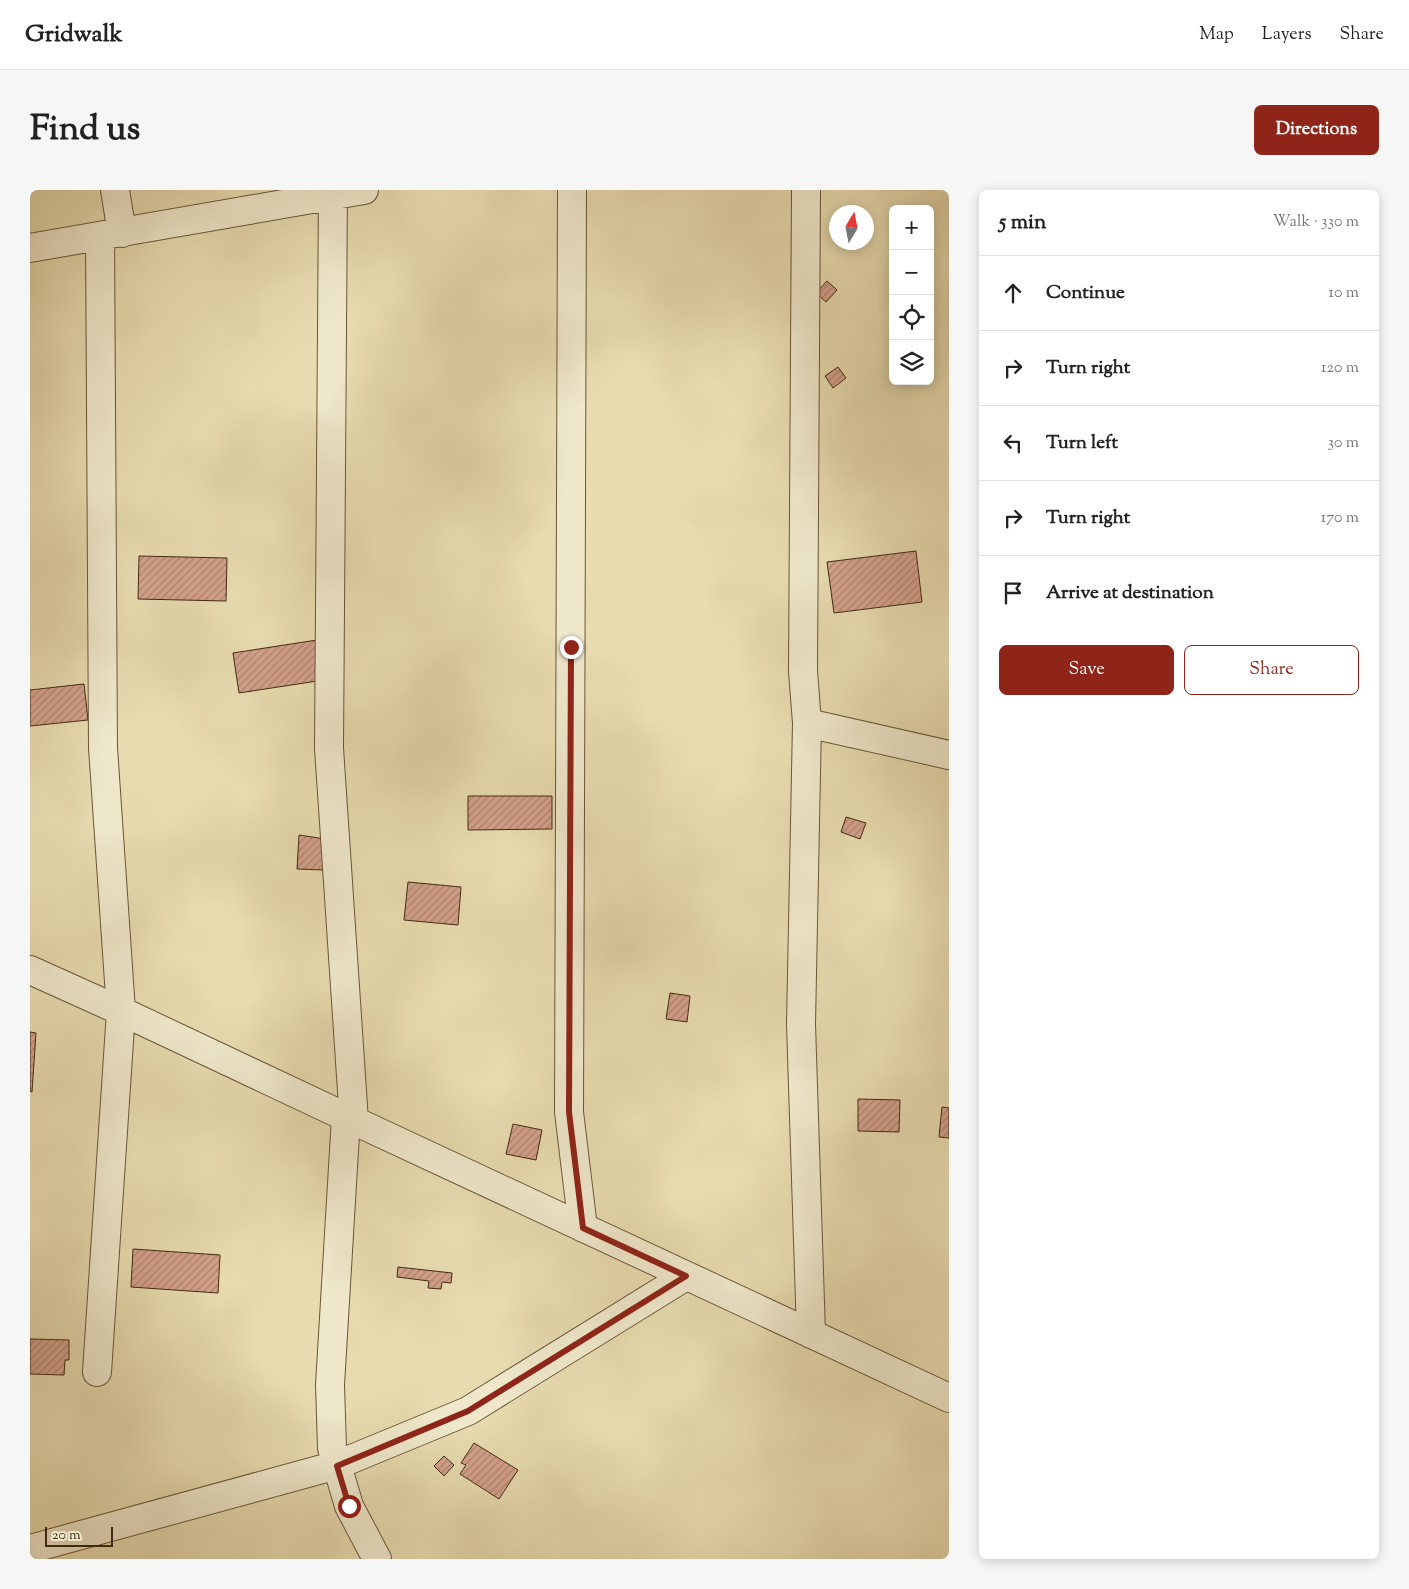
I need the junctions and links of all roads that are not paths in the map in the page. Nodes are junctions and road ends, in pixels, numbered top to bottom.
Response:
1 (115, 190) edge
2 (364, 190) edge
3 (572, 190) edge
4 (806, 190) edge
5 (333, 193) edge
6 (111, 235) junction
7 (30, 248) edge
8 (807, 723) junction
9 (949, 755) edge
10 (30, 970) edge
11 (121, 1011) junction
12 (350, 1119) junction
13 (583, 1228) junction
14 (686, 1276) junction
15 (811, 1334) junction
16 (97, 1372) dead end
17 (949, 1398) edge
18 (337, 1466) junction
19 (30, 1549) edge
20 (375, 1559) edge

1 - 6 street
2 - 5 street
3 - 13 street
4 - 8 street
5 - 6 street
5 - 12 street
6 - 7 street
6 - 11 street
8 - 9 street
8 - 15 street
10 - 11 street
11 - 12 street
11 - 16 street
12 - 13 street
12 - 18 street
13 - 14 street
14 - 15 street
14 - 18 street
15 - 17 street
18 - 19 street
18 - 20 street

